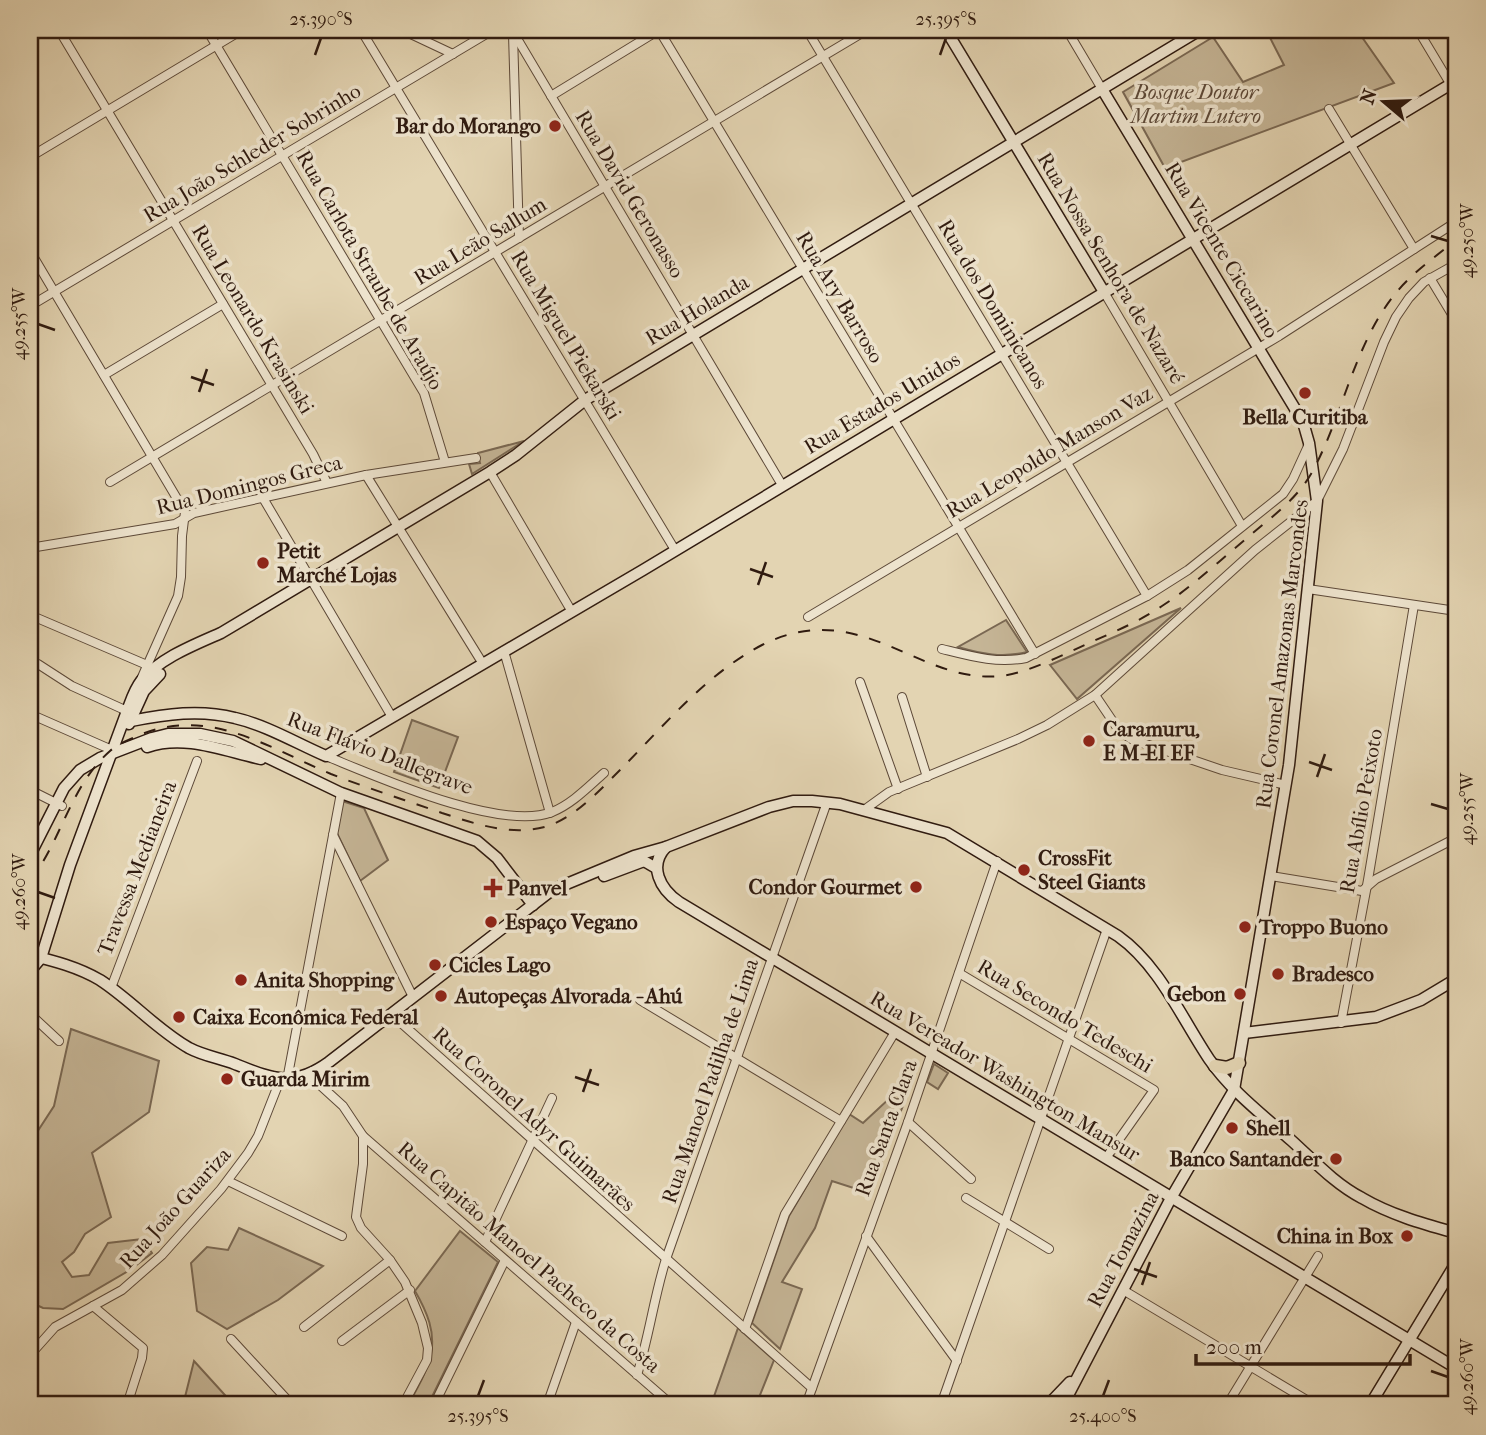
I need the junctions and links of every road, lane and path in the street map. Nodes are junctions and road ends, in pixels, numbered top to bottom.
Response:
1 (59, 30) edge
2 (207, 30) edge
3 (243, 30) edge
4 (362, 30) edge
5 (402, 30) edge
6 (493, 30) edge
7 (659, 30) edge
8 (807, 30) edge
9 (867, 30) edge
10 (946, 30) edge
11 (1067, 30) edge
12 (1200, 30) edge
13 (1418, 30) edge
14 (513, 31) edge
15 (216, 45) junction
16 (453, 54) junction
17 (823, 56) junction
18 (1453, 83) edge
19 (396, 88) junction
20 (1102, 89) junction
21 (551, 96) junction
22 (1329, 109) dead end
23 (107, 111) junction
24 (714, 121) junction
25 (1013, 142) junction
26 (1350, 145) junction
27 (282, 156) junction
28 (30, 157) edge
29 (605, 186) junction
30 (912, 204) junction
31 (173, 221) junction
32 (1456, 222) edge
33 (519, 238) junction
34 (1193, 239) junction
35 (1414, 249) junction
36 (30, 251) edge
37 (495, 252) junction
38 (1456, 264) edge
39 (803, 269) junction
40 (1430, 278) junction
41 (54, 292) junction
42 (1104, 292) junction
43 (223, 304) junction
44 (30, 306) edge
45 (380, 320) junction
46 (1456, 321) edge
47 (693, 335) junction
48 (1259, 348) junction
49 (1002, 353) junction
50 (104, 374) junction
51 (272, 385) junction
52 (585, 400) junction
53 (1169, 401) junction
54 (893, 419) junction
55 (1309, 443) junction
56 (153, 456) junction
57 (476, 458) dead end
58 (445, 462) junction
59 (1067, 462) junction
60 (490, 472) junction
61 (366, 475) junction
62 (110, 482) dead end
63 (327, 483) junction
64 (782, 485) junction
65 (263, 498) junction
66 (1317, 501) junction
67 (185, 517) junction
68 (1242, 526) junction
69 (398, 527) junction
70 (958, 527) junction
71 (30, 548) edge
72 (676, 550) junction
73 (311, 579) junction
74 (1308, 589) junction
75 (1147, 596) junction
76 (1414, 605) junction
77 (1456, 611) edge
78 (572, 612) junction
79 (30, 615) edge
80 (808, 617) dead end
81 (162, 632) junction
82 (220, 633) junction
83 (942, 649) dead end
84 (504, 652) junction
85 (1035, 654) junction
86 (175, 656) junction
87 (38, 664) dead end
88 (483, 664) junction
89 (147, 665) junction
90 (860, 682) dead end
91 (140, 689) junction
92 (1094, 695) junction
93 (902, 697) dead end
94 (30, 714) edge
95 (129, 716) junction
96 (392, 717) junction
97 (121, 736) junction
98 (133, 745) junction
99 (111, 753) junction
100 (326, 756) junction
101 (197, 761) dead end
102 (274, 762) junction
103 (604, 773) dead end
104 (927, 777) junction
105 (1286, 785) junction
106 (898, 789) junction
107 (30, 790) edge
108 (341, 793) junction
109 (827, 802) junction
110 (60, 805) junction
111 (864, 810) junction
112 (550, 813) junction
113 (333, 835) junction
114 (1456, 838) edge
115 (667, 847) junction
116 (30, 855) edge
117 (997, 861) junction
118 (30, 866) edge
119 (656, 868) junction
120 (1271, 876) junction
121 (1366, 889) junction
122 (533, 905) junction
123 (1107, 929) junction
124 (35, 957) edge
125 (772, 958) junction
126 (30, 971) edge
127 (959, 973) junction
128 (1456, 979) edge
129 (111, 988) junction
130 (413, 998) junction
131 (640, 1000) dead end
132 (30, 1014) edge
133 (391, 1014) junction
134 (1341, 1023) junction
135 (895, 1032) junction
136 (1244, 1032) junction
137 (1069, 1039) junction
138 (59, 1041) dead end
139 (932, 1054) junction
140 (737, 1058) junction
141 (1239, 1063) junction
142 (1214, 1066) junction
143 (309, 1075) junction
144 (284, 1080) junction
145 (1234, 1090) junction
146 (552, 1098) dead end
147 (1041, 1119) junction
148 (841, 1121) junction
149 (908, 1122) junction
150 (363, 1136) junction
151 (532, 1140) junction
152 (1106, 1158) junction
153 (971, 1179) dead end
154 (228, 1181) junction
155 (967, 1198) dead end
156 (1171, 1198) junction
157 (1005, 1222) junction
158 (1456, 1233) edge
159 (342, 1236) dead end
160 (866, 1237) junction
161 (485, 1242) junction
162 (1049, 1249) dead end
163 (1318, 1256) dead end
164 (666, 1259) junction
165 (390, 1260) junction
166 (505, 1260) junction
167 (1456, 1263) edge
168 (1305, 1278) junction
169 (410, 1290) junction
170 (1123, 1290) junction
171 (93, 1306) junction
172 (576, 1322) junction
173 (304, 1327) dead end
174 (745, 1329) junction
175 (231, 1339) dead end
176 (1409, 1340) junction
177 (342, 1341) dead end
178 (1090, 1354) junction
179 (30, 1355) edge
180 (957, 1361) junction
181 (1252, 1367) junction
182 (1456, 1368) edge
183 (637, 1375) junction
184 (812, 1388) junction
185 (127, 1405) edge
186 (292, 1405) edge
187 (403, 1405) edge
188 (434, 1405) edge
189 (547, 1405) edge
190 (672, 1405) edge
191 (806, 1405) edge
192 (941, 1405) edge
193 (1048, 1405) edge
194 (1063, 1405) edge
195 (1227, 1405) edge
196 (1315, 1405) edge
197 (1370, 1405) edge

1 - 23 street, Rua Leonardo Krasinski
2 - 15 street, Rua Carlota Straube de Araújo
3 - 15 street
4 - 19 street, Rua Miguel Piekarski
5 - 16 street
6 - 16 street, Rua João Schleder Sobrinho
7 - 21 street
7 - 24 street, Rua Ary Barroso
8 - 17 street, Rua dos Dominicanos
9 - 17 street, Rua Leão Sallum
10 - 25 main road, Rua Nossa Senhora de Nazaré
11 - 20 street, Rua Vicente Ciccarino
12 - 20 main road, Rua Holanda
13 - 18 street
14 - 21 street, Rua David Geronasso
14 - 33 street
15 - 23 street
15 - 27 street, Rua Carlota Straube de Araújo
16 - 19 street, Rua João Schleder Sobrinho
17 - 24 street, Rua Leão Sallum
17 - 30 street, Rua dos Dominicanos
18 - 26 main road, Rua Estados Unidos
19 - 27 street, Rua João Schleder Sobrinho
19 - 37 street, Rua Miguel Piekarski
20 - 25 main road, Rua Holanda
20 - 34 main road, Rua Vicente Ciccarino
21 - 29 street, Rua David Geronasso
22 - 26 street
23 - 28 street
23 - 31 street, Rua Leonardo Krasinski
24 - 29 street, Rua Leão Sallum
24 - 39 street, Rua Ary Barroso
25 - 30 main road, Rua Holanda
25 - 42 main road, Rua Nossa Senhora de Nazaré
26 - 34 main road, Rua Estados Unidos
26 - 35 street
27 - 31 street, Rua João Schleder Sobrinho
27 - 45 street, Rua Carlota Straube de Araújo
29 - 33 street, Rua Leão Sallum
29 - 47 street, Rua David Geronasso
30 - 39 main road, Rua Holanda
30 - 49 street, Rua dos Dominicanos
31 - 41 street, Rua João Schleder Sobrinho
31 - 43 street, Rua Leonardo Krasinski
32 - 35 street
33 - 37 street, Rua Leão Sallum
34 - 42 main road, Rua Estados Unidos
34 - 48 main road, Rua Vicente Ciccarino
35 - 48 street, Rua Leopoldo Manson Vaz
36 - 41 street
37 - 45 street, Rua Leão Sallum
37 - 52 street, Rua Miguel Piekarski
38 - 40 street, Rua Coronel Amazonas Marcondes
39 - 47 main road, Rua Holanda
39 - 54 street, Rua Ary Barroso
40 - 46 street
40 - 66 street, Rua Coronel Amazonas Marcondes
41 - 44 street, Rua João Schleder Sobrinho
41 - 50 street
42 - 49 main road, Rua Estados Unidos
42 - 53 street, Rua Nossa Senhora de Nazaré
43 - 50 street
43 - 51 street, Rua Leonardo Krasinski
45 - 51 street, Rua Leão Sallum
45 - 58 street, Rua Carlota Straube de Araújo
47 - 52 main road, Rua Holanda
47 - 64 street, Rua David Geronasso
48 - 53 street, Rua Leopoldo Manson Vaz
48 - 55 main road, Rua Vicente Ciccarino
49 - 54 main road, Rua Estados Unidos
49 - 59 street, Rua dos Dominicanos
50 - 56 street
51 - 56 street, Rua Leão Sallum
51 - 63 street, Rua Leonardo Krasinski
52 - 60 main road, Rua Holanda
52 - 72 street, Rua Miguel Piekarski
53 - 59 street, Rua Leopoldo Manson Vaz
53 - 68 street, Rua Nossa Senhora de Nazaré
54 - 64 main road, Rua Estados Unidos
54 - 70 street, Rua Ary Barroso
55 - 66 main road, Rua Vicente Ciccarino
55 - 68 street
56 - 62 street, Rua Leão Sallum
56 - 67 street
57 - 58 street, Rua Domingos Greca
58 - 61 street, Rua Domingos Greca
59 - 70 street, Rua Leopoldo Manson Vaz
59 - 75 street, Rua dos Dominicanos
60 - 69 main road, Rua Holanda
60 - 78 street
61 - 63 street, Rua Domingos Greca
61 - 69 street
63 - 65 street, Rua Domingos Greca
64 - 72 main road, Rua Estados Unidos
65 - 67 street, Rua Domingos Greca
65 - 73 street
66 - 74 main road, Rua Coronel Amazonas Marcondes
66 - 92 street
67 - 71 street, Rua Domingos Greca
67 - 81 street
68 - 75 street
69 - 73 main road, Rua Holanda
69 - 88 street
70 - 80 street, Rua Leopoldo Manson Vaz
70 - 85 street, Rua Ary Barroso
72 - 78 main road, Rua Estados Unidos
73 - 82 main road, Rua Holanda
73 - 96 street
74 - 76 street
74 - 105 main road, Rua Coronel Amazonas Marcondes
75 - 85 street
76 - 77 street
76 - 121 street, Rua Abílio Peixoto
78 - 84 main road, Rua Estados Unidos
79 - 89 street
81 - 86 street
81 - 89 street
82 - 86 main road, Rua Holanda
82 - 91 main road, Rua Holanda
83 - 85 street
84 - 88 main road, Rua Estados Unidos
84 - 112 street
86 - 91 main road, Rua Holanda
87 - 95 street
88 - 96 main road, Rua Estados Unidos
89 - 91 street
90 - 106 street
91 - 95 main road
92 - 104 street
92 - 105 street
93 - 104 street
94 - 99 street
95 - 97 main road
95 - 99 main road
95 - 100 main road, Rua Flávio Dallegrave
96 - 100 main road, Rua Estados Unidos
97 - 98 main road
97 - 99 main road
98 - 99 main road
98 - 102 main road
99 - 102 main road
99 - 110 main road
99 - 124 main road
100 - 112 street, Rua Flávio Dallegrave
101 - 129 street, Travessa Medianeira
102 - 108 main road
103 - 112 street, Rua Flávio Dallegrave
104 - 106 street
105 - 120 main road, Rua Coronel Amazonas Marcondes
106 - 111 street
107 - 110 street
108 - 113 street, Rua João Guariza
108 - 122 main road
109 - 111 main road
109 - 115 main road
109 - 125 street, Rua Manoel Padilha de Lima
110 - 116 main road
110 - 118 main road
111 - 117 main road
113 - 130 street
113 - 144 street, Rua João Guariza
114 - 121 street
115 - 119 main road
115 - 122 main road
117 - 123 main road
117 - 127 street, Rua Santa Clara
119 - 122 main road
119 - 125 main road, Rua Vereador Washington Mansur
120 - 121 street
120 - 136 main road, Rua Coronel Amazonas Marcondes
121 - 134 street, Rua Abílio Peixoto
122 - 130 main road
123 - 137 street
123 - 142 main road
124 - 126 main road
124 - 129 main road
125 - 135 main road, Rua Vereador Washington Mansur
125 - 140 street, Rua Manoel Padilha de Lima
127 - 137 street, Rua Secondo Tedeschi
127 - 139 street, Rua Santa Clara
128 - 134 main road
129 - 144 main road
130 - 133 main road
131 - 140 street
132 - 138 street
133 - 143 main road
133 - 151 street, Rua Coronel Adyr Guimarães
134 - 136 main road
135 - 139 main road, Rua Vereador Washington Mansur
135 - 148 street
136 - 141 main road, Rua Coronel Amazonas Marcondes
137 - 147 street
137 - 152 street, Rua Secondo Tedeschi
139 - 147 main road, Rua Vereador Washington Mansur
139 - 149 street, Rua Santa Clara
140 - 148 street
140 - 164 street, Rua Manoel Padilha de Lima
141 - 142 main road
141 - 145 main road, Rua Coronel Amazonas Marcondes
142 - 145 main road
143 - 144 main road
143 - 150 street, Rua Capitão Manoel Pacheco da Costa
144 - 154 street, Rua João Guariza
145 - 156 main road, Rua Tomazina
145 - 158 main road
146 - 151 street
147 - 152 main road, Rua Vereador Washington Mansur
147 - 157 street
148 - 174 street
149 - 153 street
149 - 160 street, Rua Santa Clara
150 - 161 street, Rua Capitão Manoel Pacheco da Costa
150 - 165 street
151 - 161 street
151 - 164 street, Rua Coronel Adyr Guimarães
152 - 156 main road, Rua Vereador Washington Mansur
154 - 159 street
154 - 171 street, Rua João Guariza
155 - 157 street
156 - 168 main road, Rua Vereador Washington Mansur
156 - 170 main road, Rua Tomazina
157 - 162 street
157 - 180 street
160 - 180 street
160 - 184 street, Rua Santa Clara
161 - 166 street, Rua Capitão Manoel Pacheco da Costa
163 - 168 street
164 - 174 street, Rua Coronel Adyr Guimarães
164 - 183 street, Rua Manoel Padilha de Lima
165 - 169 street
165 - 173 street
166 - 172 street, Rua Capitão Manoel Pacheco da Costa
166 - 188 street
167 - 176 main road
168 - 176 main road, Rua Vereador Washington Mansur
168 - 181 street
169 - 177 street
169 - 187 street
170 - 178 main road, Rua Tomazina
170 - 181 street
171 - 179 street, Rua João Guariza
171 - 185 street
172 - 183 street, Rua Capitão Manoel Pacheco da Costa
172 - 189 street
174 - 184 street, Rua Coronel Adyr Guimarães
175 - 186 street
176 - 182 main road, Rua Vereador Washington Mansur
176 - 197 main road
178 - 193 main road, Rua Tomazina
178 - 194 main road, Rua Tomazina
180 - 192 street
181 - 195 street
181 - 196 street
183 - 190 street, Rua Capitão Manoel Pacheco da Costa
184 - 191 street, Rua Santa Clara

